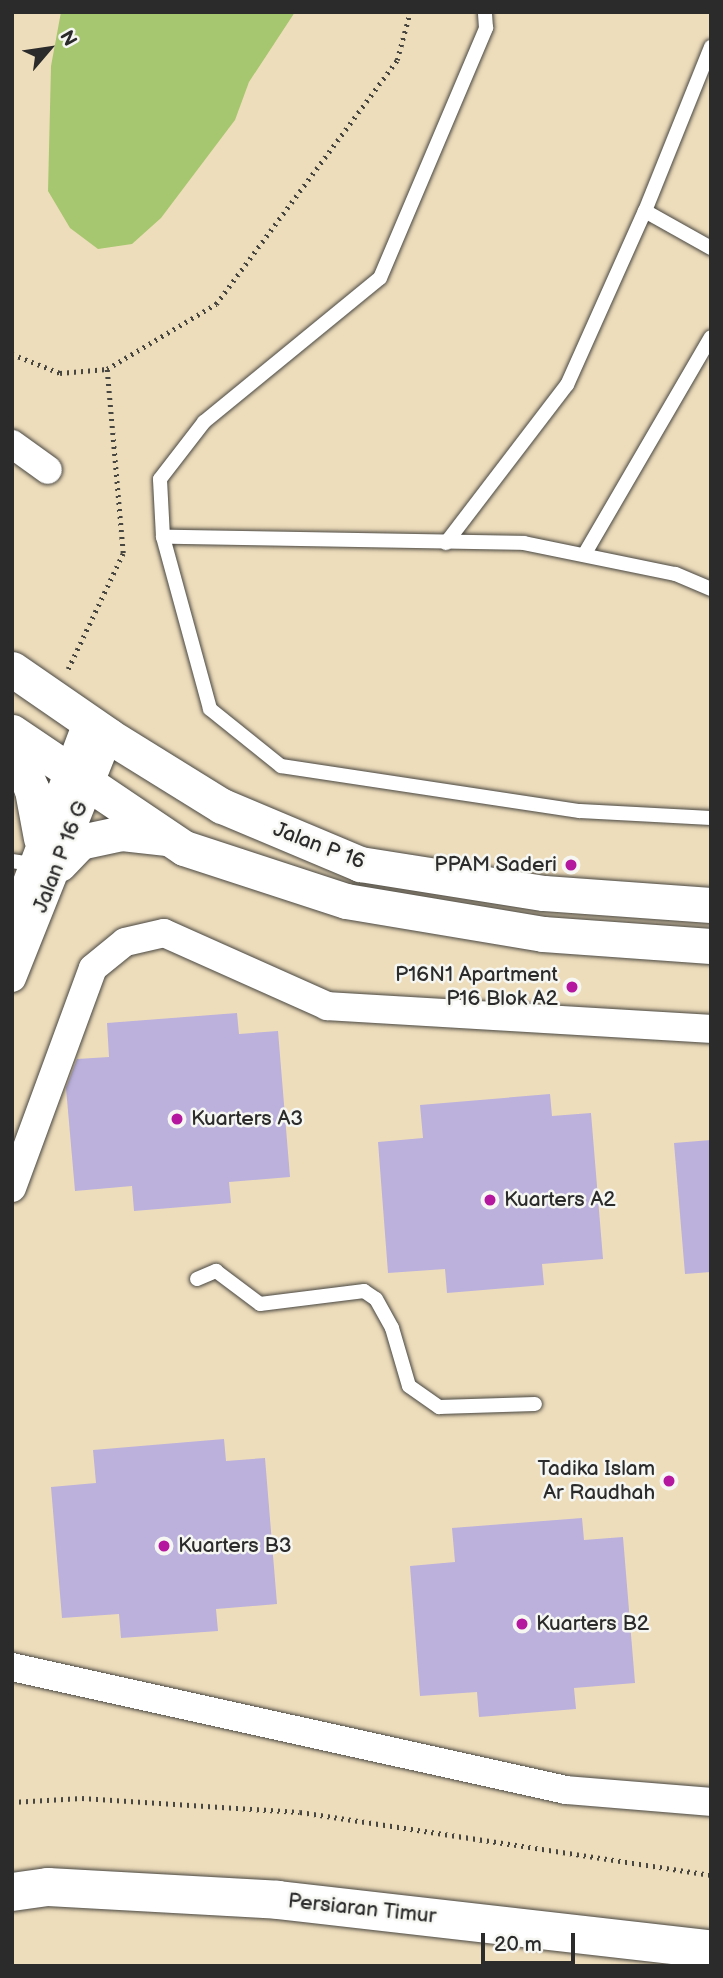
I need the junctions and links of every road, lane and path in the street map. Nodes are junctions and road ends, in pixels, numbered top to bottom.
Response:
1 (410, 12) edge
2 (485, 12) edge
3 (711, 47) edge
4 (646, 211) junction
5 (711, 248) edge
6 (711, 337) edge
7 (12, 354) edge
8 (107, 369) junction
9 (12, 444) edge
10 (48, 470) dead end
11 (163, 537) junction
12 (446, 542) junction
13 (584, 555) junction
14 (711, 589) edge
15 (12, 669) edge
16 (54, 698) junction
17 (98, 729) junction
18 (12, 732) edge
19 (12, 746) edge
20 (77, 779) junction
21 (711, 818) edge
22 (168, 838) junction
23 (36, 857) edge
24 (711, 905) edge
25 (12, 922) edge
26 (711, 946) edge
27 (12, 978) edge
28 (711, 1029) edge
29 (19, 1144) edge
30 (12, 1188) edge
31 (197, 1279) dead end
32 (534, 1404) dead end
33 (12, 1667) edge
34 (12, 1802) edge
35 (711, 1802) edge
36 (711, 1875) edge
37 (12, 1892) edge
38 (711, 1949) edge

1 - 8 path
2 - 11 lane
3 - 4 lane
4 - 5 lane
4 - 12 lane
6 - 13 lane
7 - 8 path
8 - 16 path
9 - 10 street
11 - 12 lane
11 - 21 lane
12 - 13 lane
13 - 14 lane
15 - 16 street, Jalan P 16
16 - 17 street, Jalan P 16
17 - 20 street, Jalan P 16 G
17 - 24 street, Jalan P 16
18 - 20 street, Jalan P 16
19 - 23 street
20 - 22 street, Jalan P 16
20 - 23 street, Jalan P 16 G
22 - 23 street
22 - 26 street, Jalan P 16
23 - 25 street, Jalan P 16 G
23 - 27 street, Jalan P 16 G
28 - 29 street
29 - 30 street
31 - 32 lane
33 - 35 street
34 - 36 path
37 - 38 main road, Persiaran Timur

